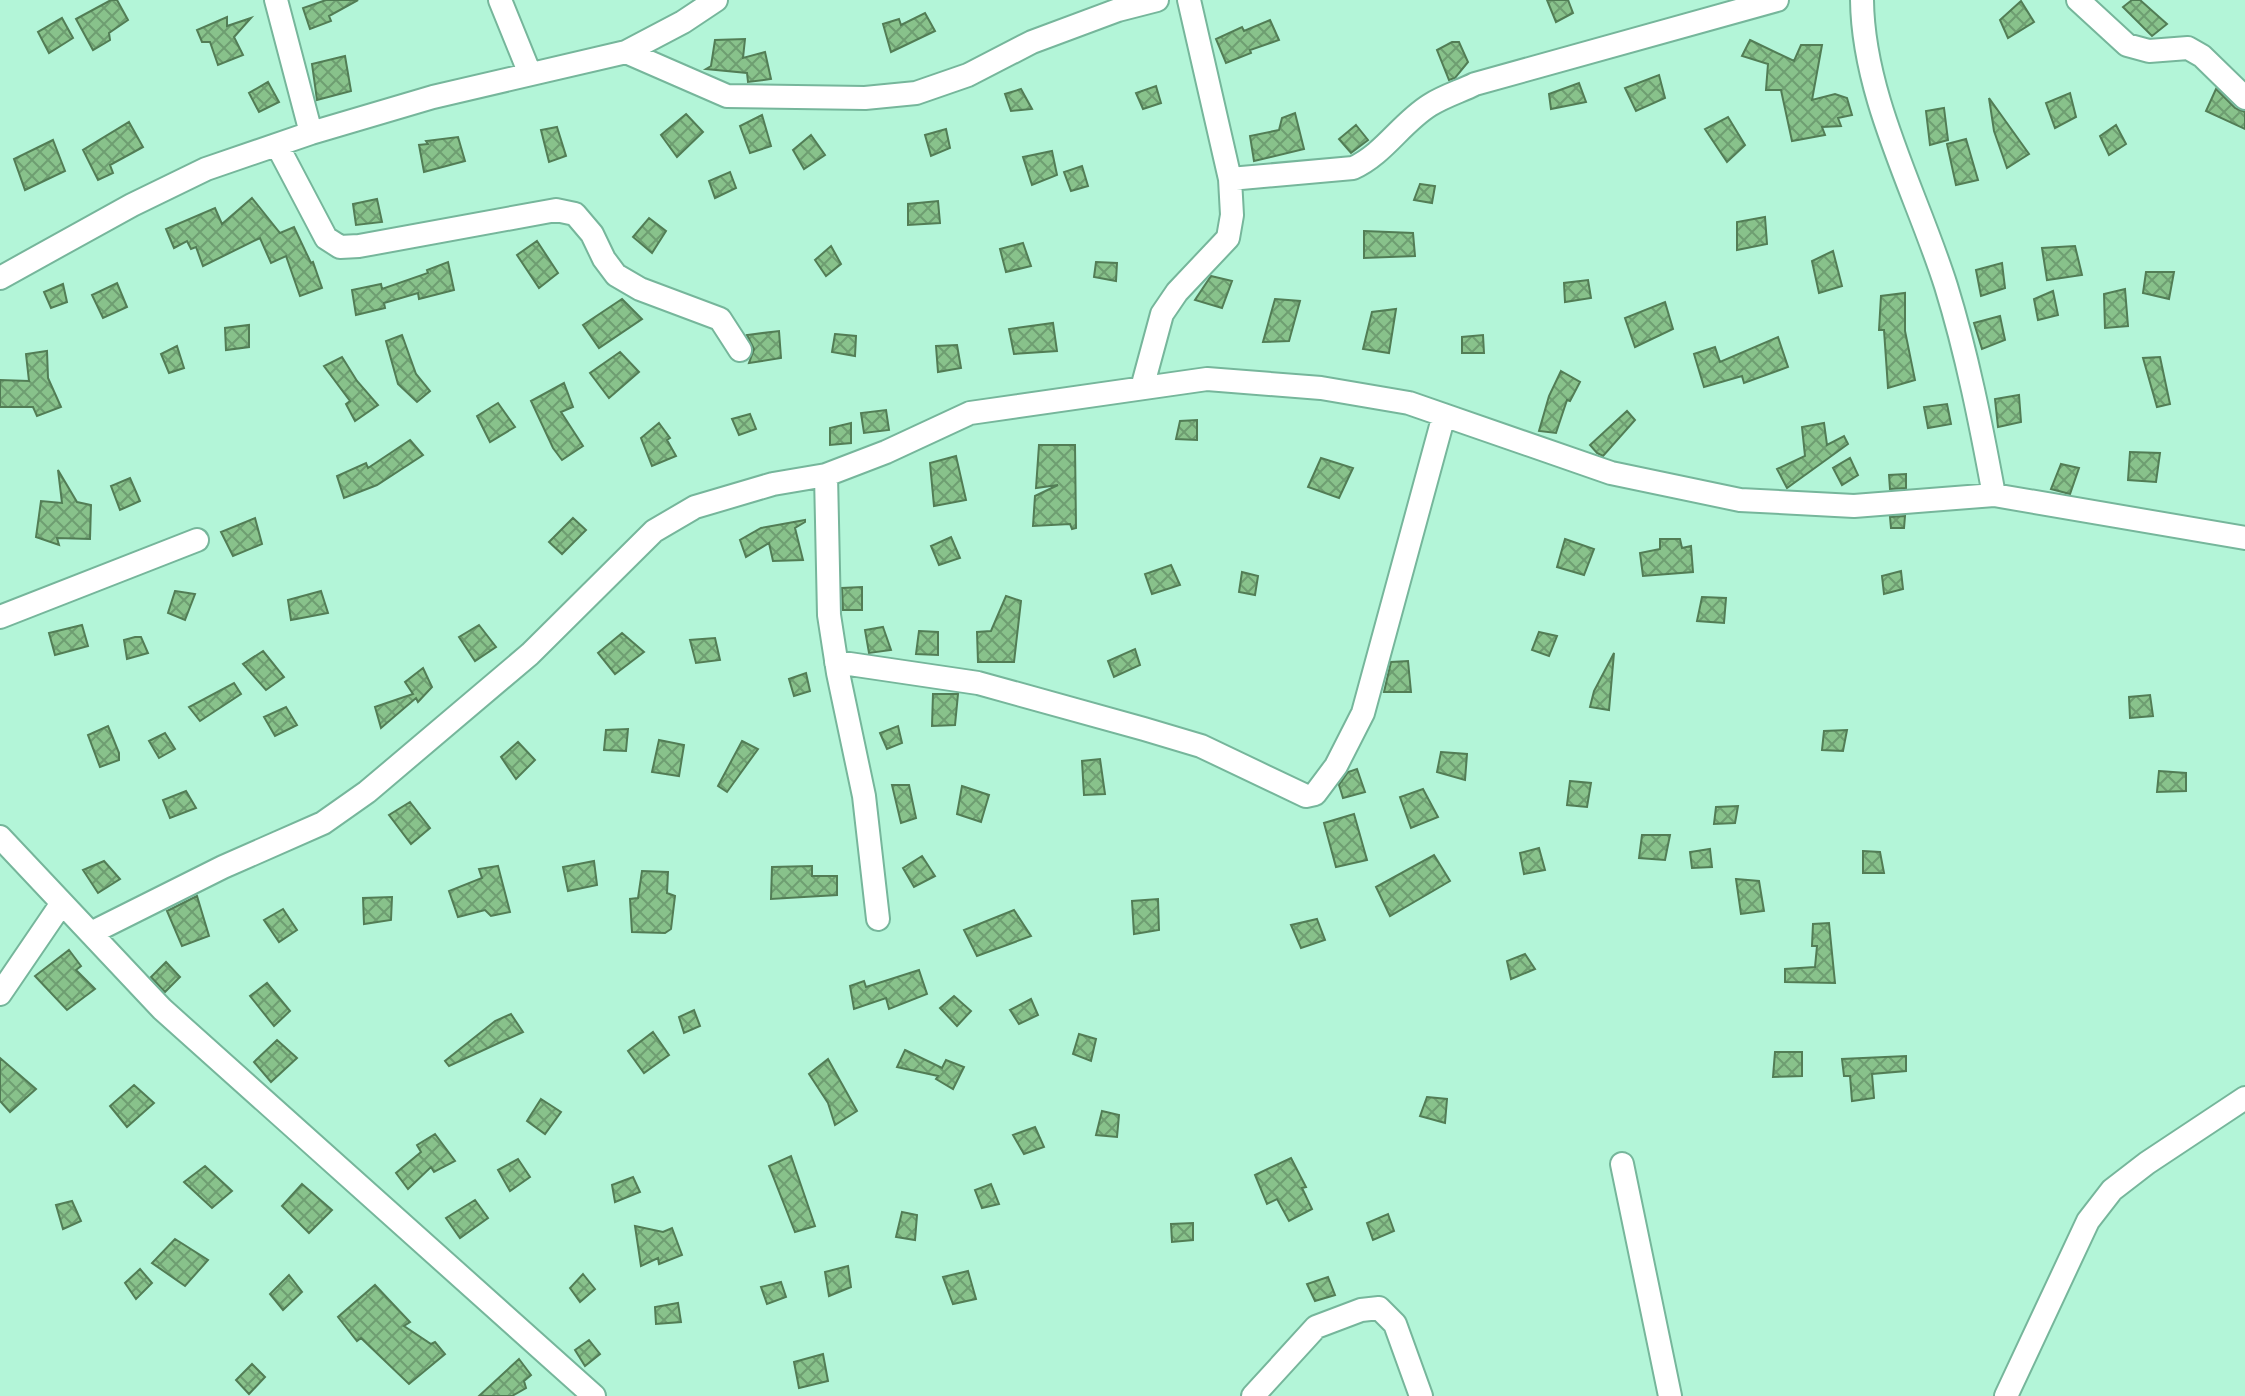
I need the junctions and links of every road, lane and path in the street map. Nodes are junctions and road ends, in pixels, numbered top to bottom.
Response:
1 (276, 0) edge
2 (500, 0) edge
3 (716, 0) edge
4 (1157, 0) edge
5 (1189, 0) edge
6 (1777, 0) edge
7 (1862, 0) edge
8 (2078, 0) edge
9 (626, 52) junction
10 (530, 74) junction
11 (2245, 98) edge
12 (311, 133) junction
13 (277, 145) junction
14 (1230, 179) junction
15 (0, 278) edge
16 (740, 350) dead end
17 (1142, 388) junction
18 (1444, 415) junction
19 (826, 475) junction
20 (1994, 495) junction
21 (2245, 538) edge
22 (197, 540) dead end
23 (0, 617) edge
24 (836, 662) junction
25 (0, 837) edge
26 (62, 903) junction
27 (878, 919) dead end
28 (91, 933) junction
29 (0, 994) edge
30 (2245, 1098) edge
31 (1622, 1164) dead end
32 (594, 1396) edge
33 (1253, 1396) edge
34 (1421, 1396) edge
35 (1670, 1396) edge
36 (2006, 1396) edge

1 - 12 street
2 - 10 street
3 - 9 street
4 - 9 street
5 - 14 street
6 - 14 street
7 - 20 street
8 - 11 street
9 - 10 street
10 - 12 street
12 - 13 street
13 - 15 street
13 - 16 street
14 - 17 street
17 - 18 street
17 - 19 street
18 - 20 street
18 - 24 street
19 - 24 street
19 - 28 street
20 - 21 street
22 - 23 street
24 - 27 street
25 - 26 street
26 - 28 street
26 - 29 street
28 - 32 street
30 - 36 street
31 - 35 street
33 - 34 street

